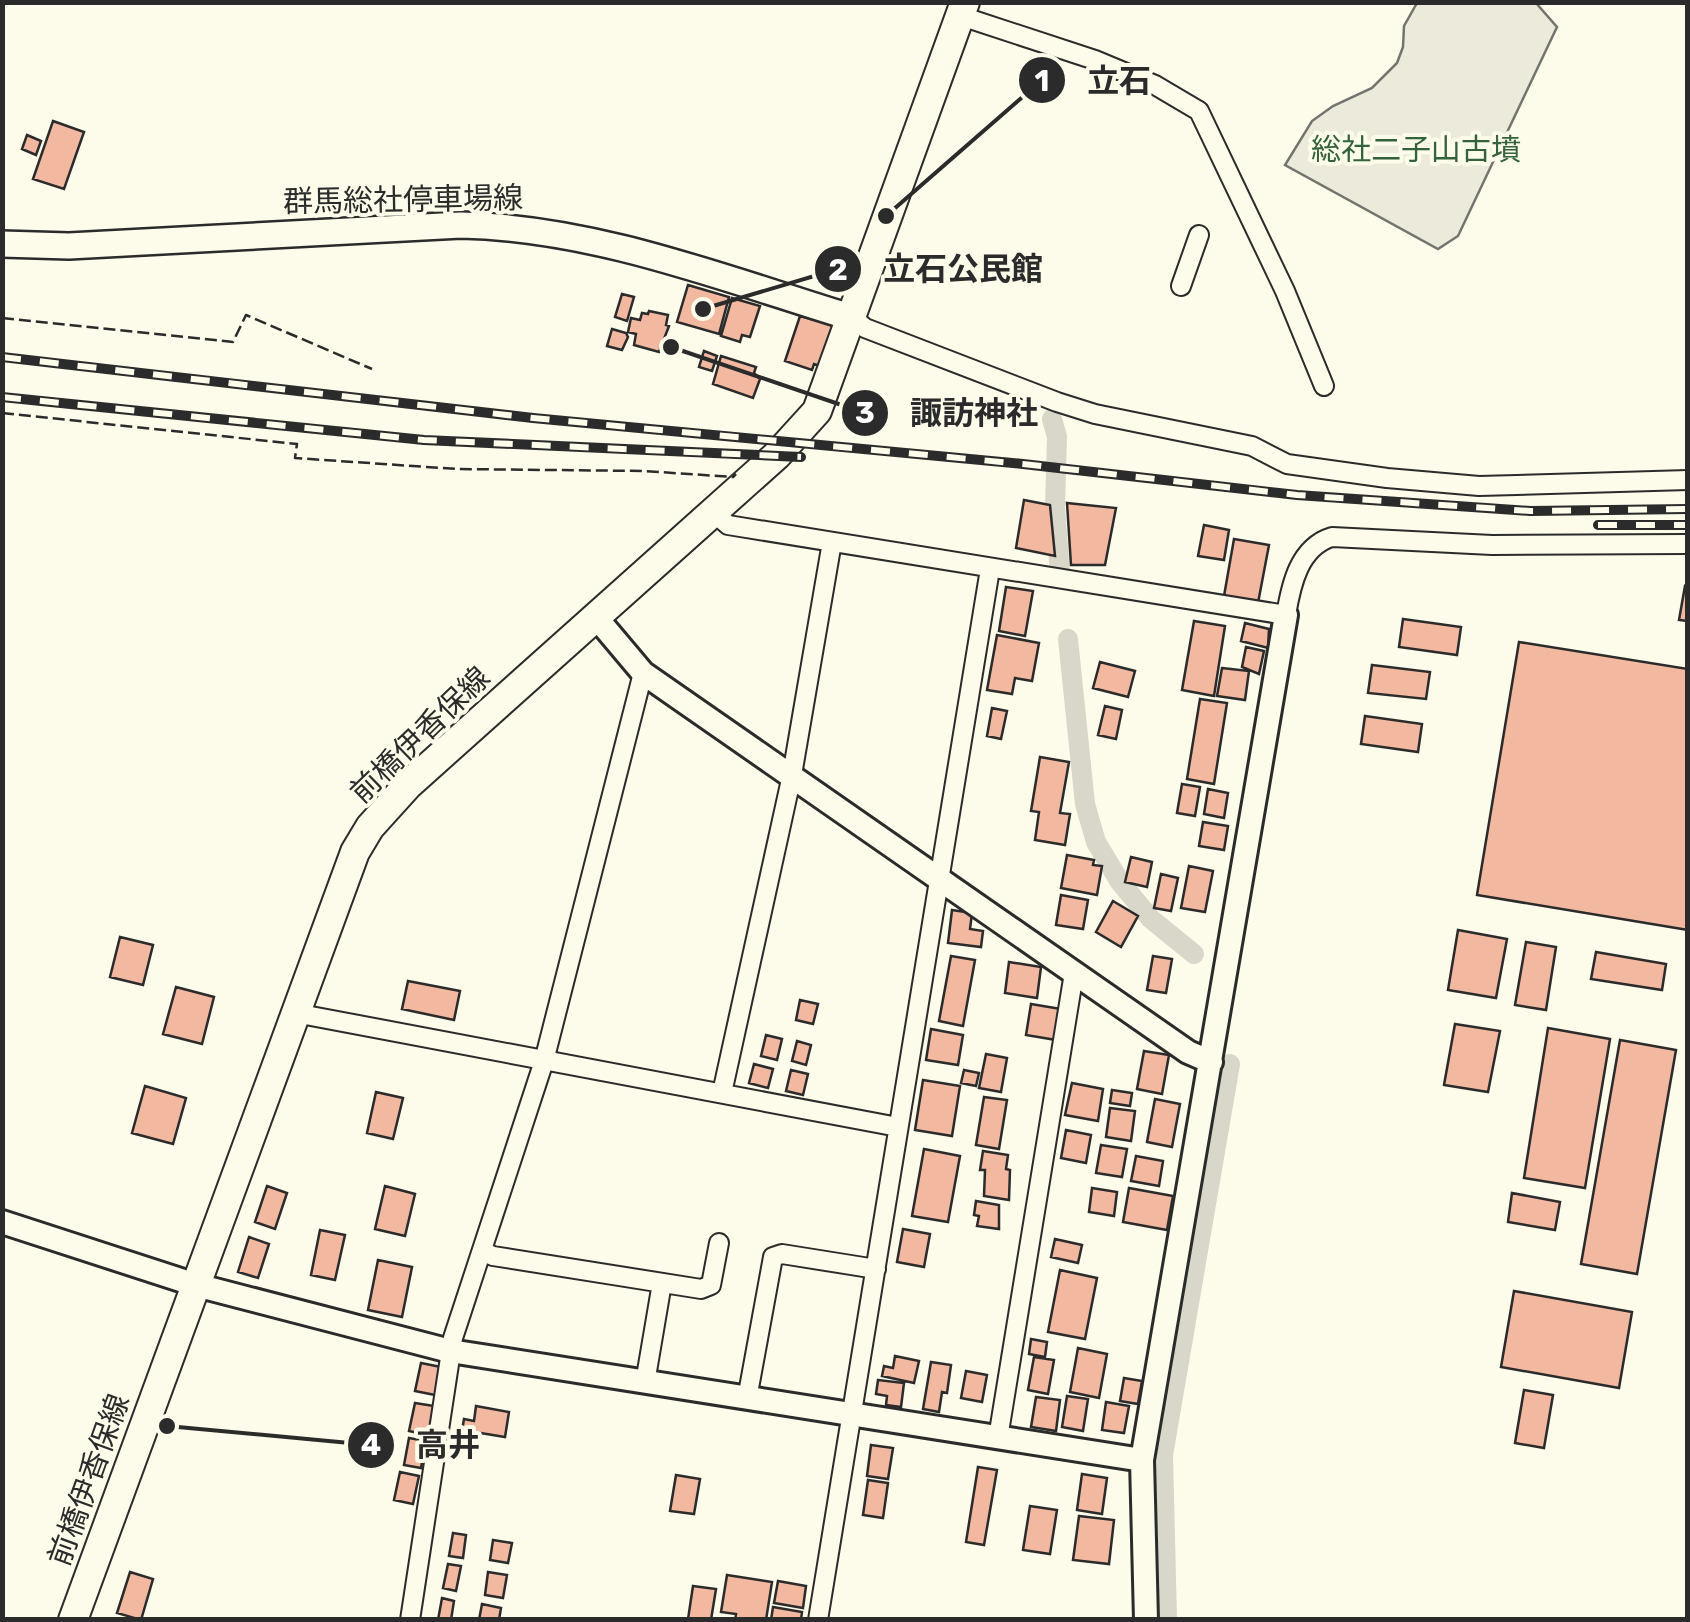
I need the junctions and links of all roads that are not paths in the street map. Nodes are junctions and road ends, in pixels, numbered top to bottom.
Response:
1 (963, 9) edge
2 (1200, 235) dead end
3 (2, 244) edge
4 (1181, 286) dead end
5 (853, 318) junction
6 (1324, 386) dead end
7 (1688, 480) edge
8 (712, 512) junction
9 (832, 542) junction
10 (1688, 544) edge
11 (990, 569) junction
12 (1286, 615) junction
13 (595, 616) junction
14 (643, 673) junction
15 (792, 775) junction
16 (939, 879) junction
17 (1074, 973) junction
18 (296, 1012) junction
19 (544, 1061) junction
20 (1211, 1062) junction
21 (722, 1093) junction
22 (898, 1126) junction
23 (2, 1222) edge
24 (720, 1243) dead end
25 (482, 1251) junction
26 (876, 1270) junction
27 (662, 1284) junction
28 (196, 1285) junction
29 (450, 1350) junction
30 (644, 1383) junction
31 (746, 1399) junction
32 (853, 1416) junction
33 (998, 1438) junction
34 (1142, 1460) junction
35 (73, 1620) edge
36 (410, 1620) edge
37 (818, 1620) edge
38 (1146, 1620) edge

1 - 5 main road, 前橋伊香保線
1 - 6 street
2 - 4 street
3 - 5 main road, 群馬総社停車場線
5 - 7 street
5 - 8 main road, 前橋伊香保線
8 - 9 street
8 - 13 main road, 前橋伊香保線
9 - 11 street
9 - 15 street
10 - 12 street
11 - 12 street
11 - 16 street
12 - 20 street
13 - 14 street
13 - 18 main road, 前橋伊香保線
14 - 15 street
14 - 19 street
15 - 16 street
15 - 21 street
16 - 17 street
16 - 22 street
17 - 20 street
17 - 33 street
18 - 19 street
18 - 28 main road, 前橋伊香保線
19 - 21 street
19 - 25 street
20 - 34 street
21 - 22 street
22 - 26 street
23 - 28 street
24 - 27 street
25 - 27 street
25 - 29 street
26 - 31 street
26 - 32 street
27 - 30 street
28 - 29 street
28 - 35 main road, 前橋伊香保線
29 - 30 street
29 - 36 street
30 - 31 street
31 - 32 street
32 - 33 street
32 - 37 street
33 - 34 street
34 - 38 street

